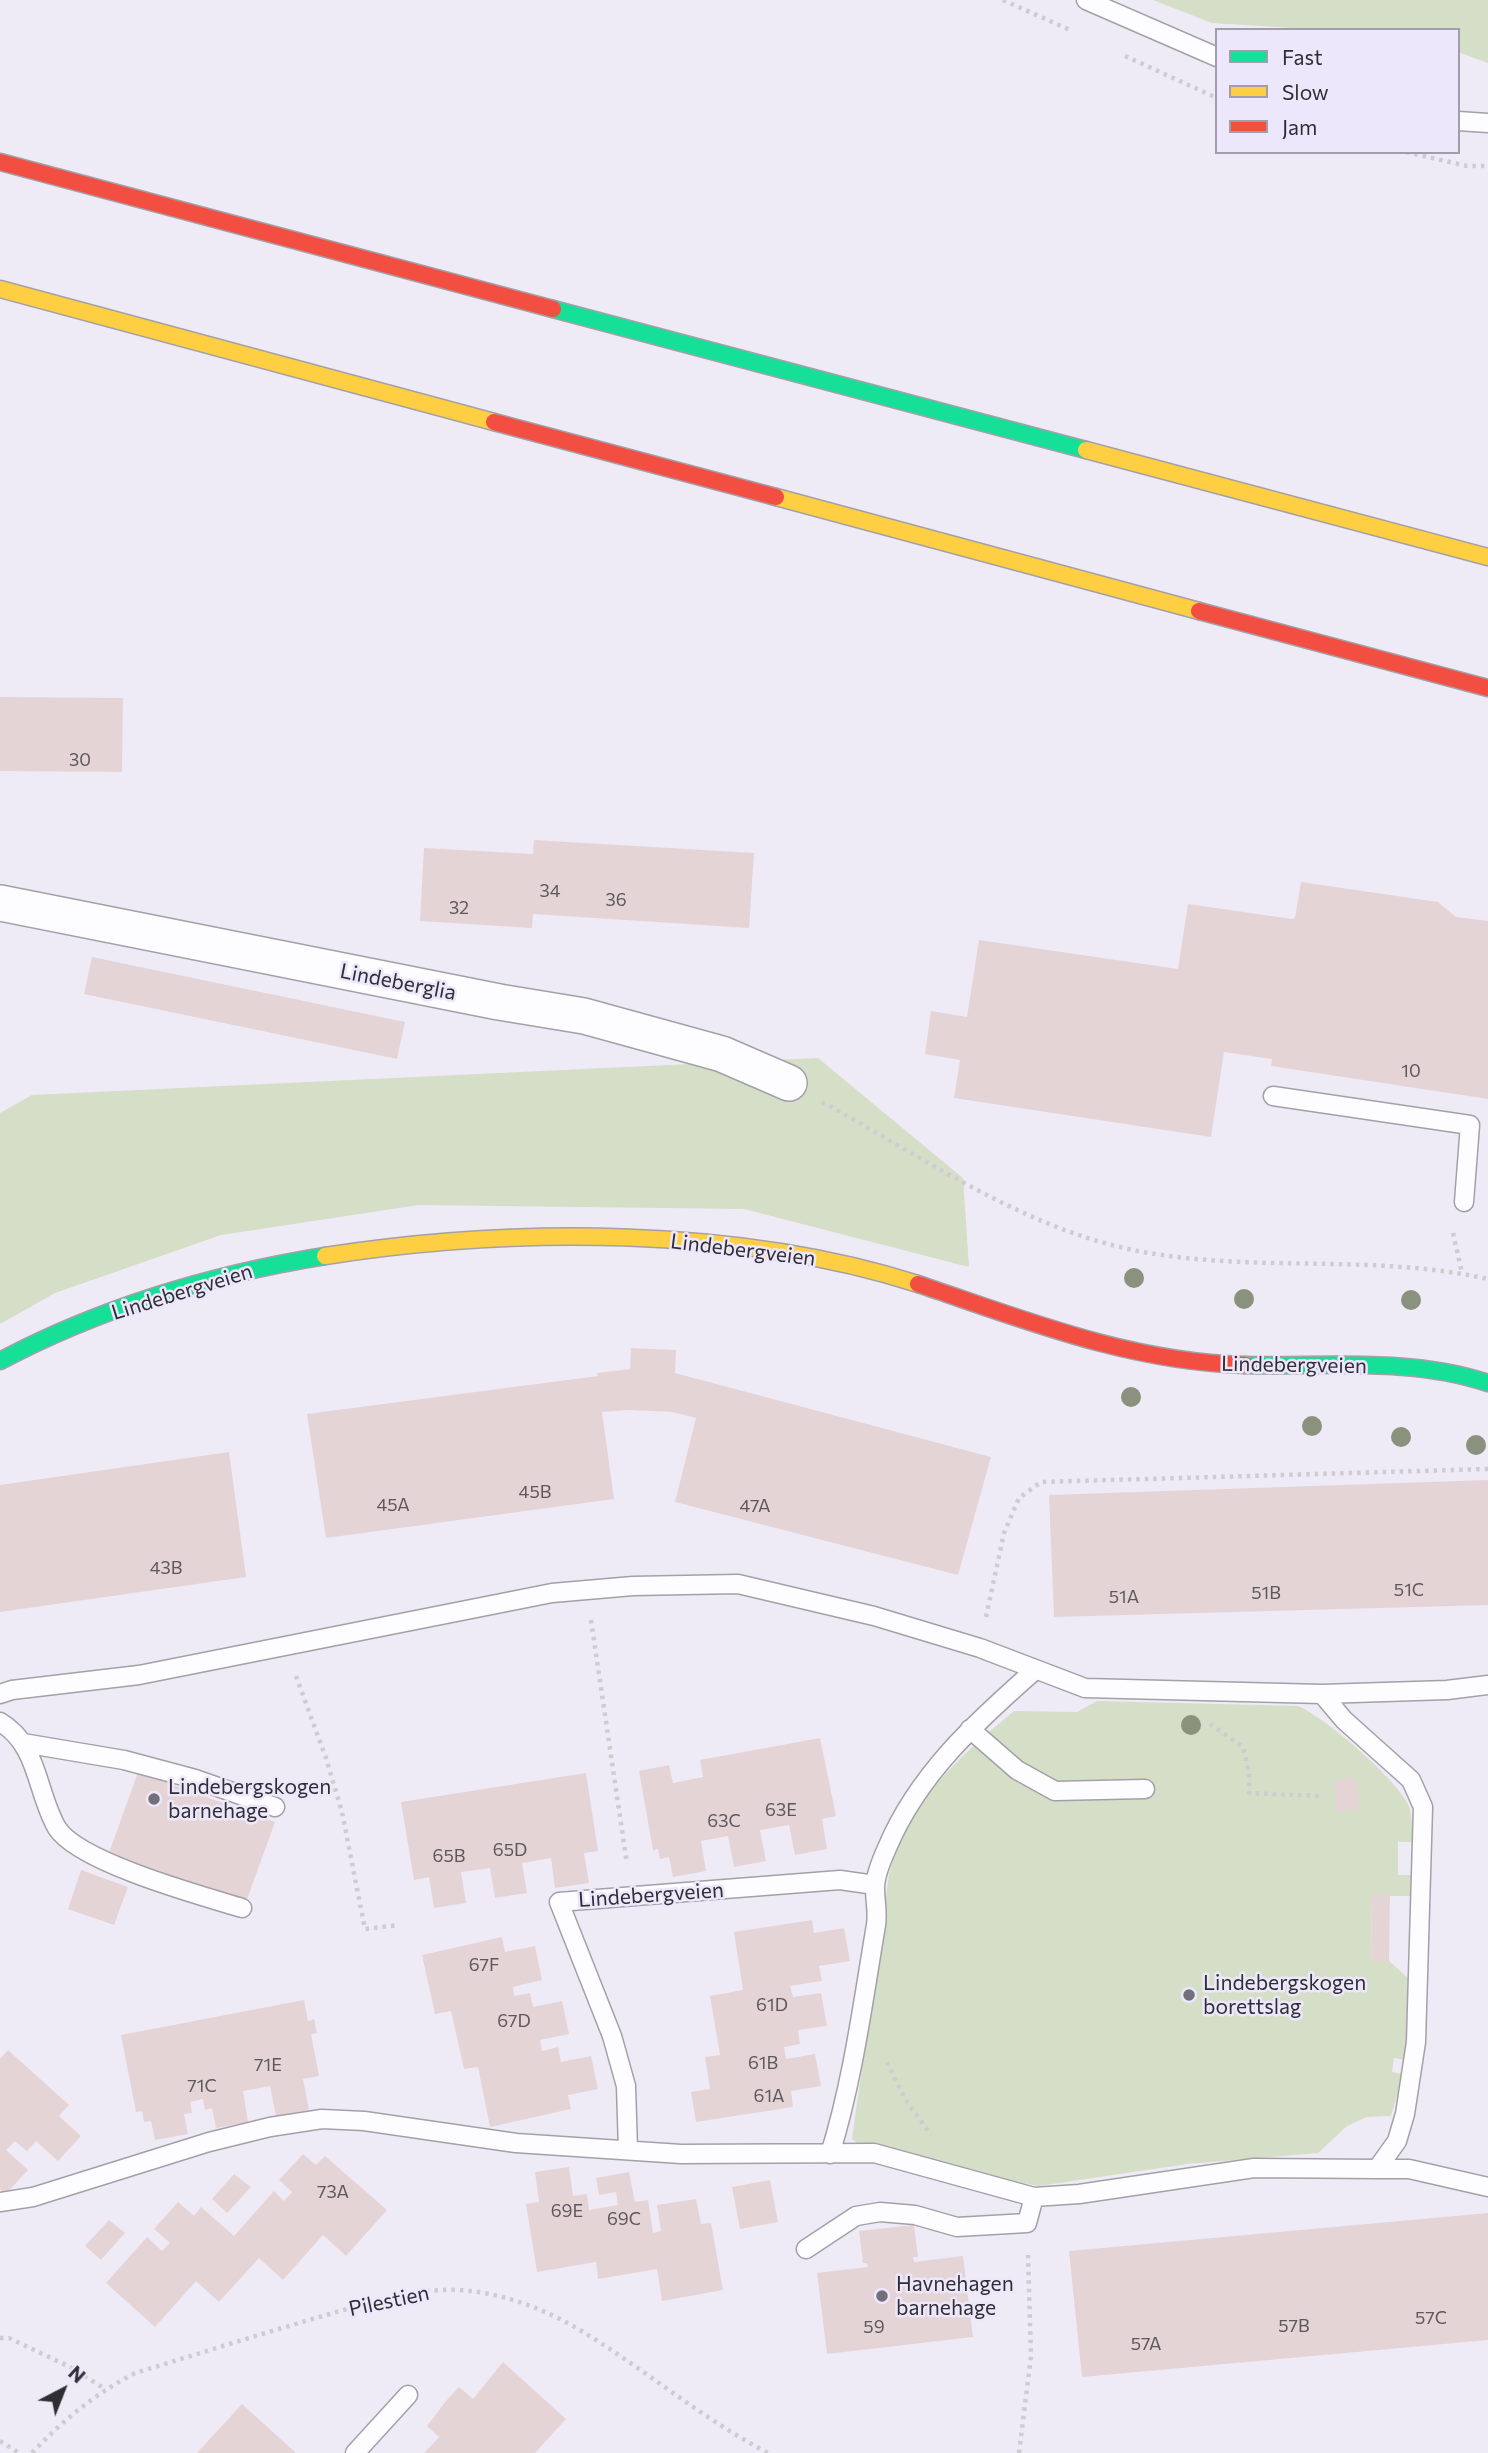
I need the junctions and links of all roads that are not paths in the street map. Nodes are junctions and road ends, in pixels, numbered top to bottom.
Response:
1 (1086, 0) edge
2 (1215, 56) edge
3 (1460, 121) edge
4 (1488, 123) edge
5 (0, 162) edge
6 (0, 289) edge
7 (1488, 557) edge
8 (1488, 688) edge
9 (0, 902) edge
10 (789, 1083) road end
11 (1273, 1096) dead end
12 (1465, 1202) dead end
13 (0, 1361) edge
14 (1488, 1383) edge
15 (1035, 1670) junction
16 (1488, 1685) edge
17 (0, 1694) edge
18 (1322, 1695) junction
19 (0, 1722) edge
20 (970, 1729) junction
21 (23, 1743) junction
22 (1145, 1789) dead end
23 (275, 1807) dead end
24 (875, 1885) junction
25 (242, 1908) dead end
26 (628, 2150) junction
27 (830, 2154) junction
28 (1377, 2169) junction
29 (1488, 2187) edge
30 (1034, 2197) junction
31 (0, 2202) edge
32 (806, 2249) dead end
33 (408, 2395) dead end
34 (355, 2453) edge

1 - 2 lane
3 - 4 lane
5 - 7 main road
6 - 8 main road
9 - 10 street, Lindeberglia
11 - 12 lane
13 - 14 main road, Lindebergveien
15 - 17 lane
15 - 18 lane
15 - 20 lane
16 - 18 lane
18 - 28 lane
19 - 21 lane
20 - 22 lane
20 - 24 lane
21 - 23 lane
21 - 25 lane
24 - 26 lane, Lindebergveien
24 - 27 lane
26 - 27 lane
26 - 31 lane
27 - 30 lane
28 - 29 lane
28 - 30 lane
30 - 32 lane
33 - 34 lane

